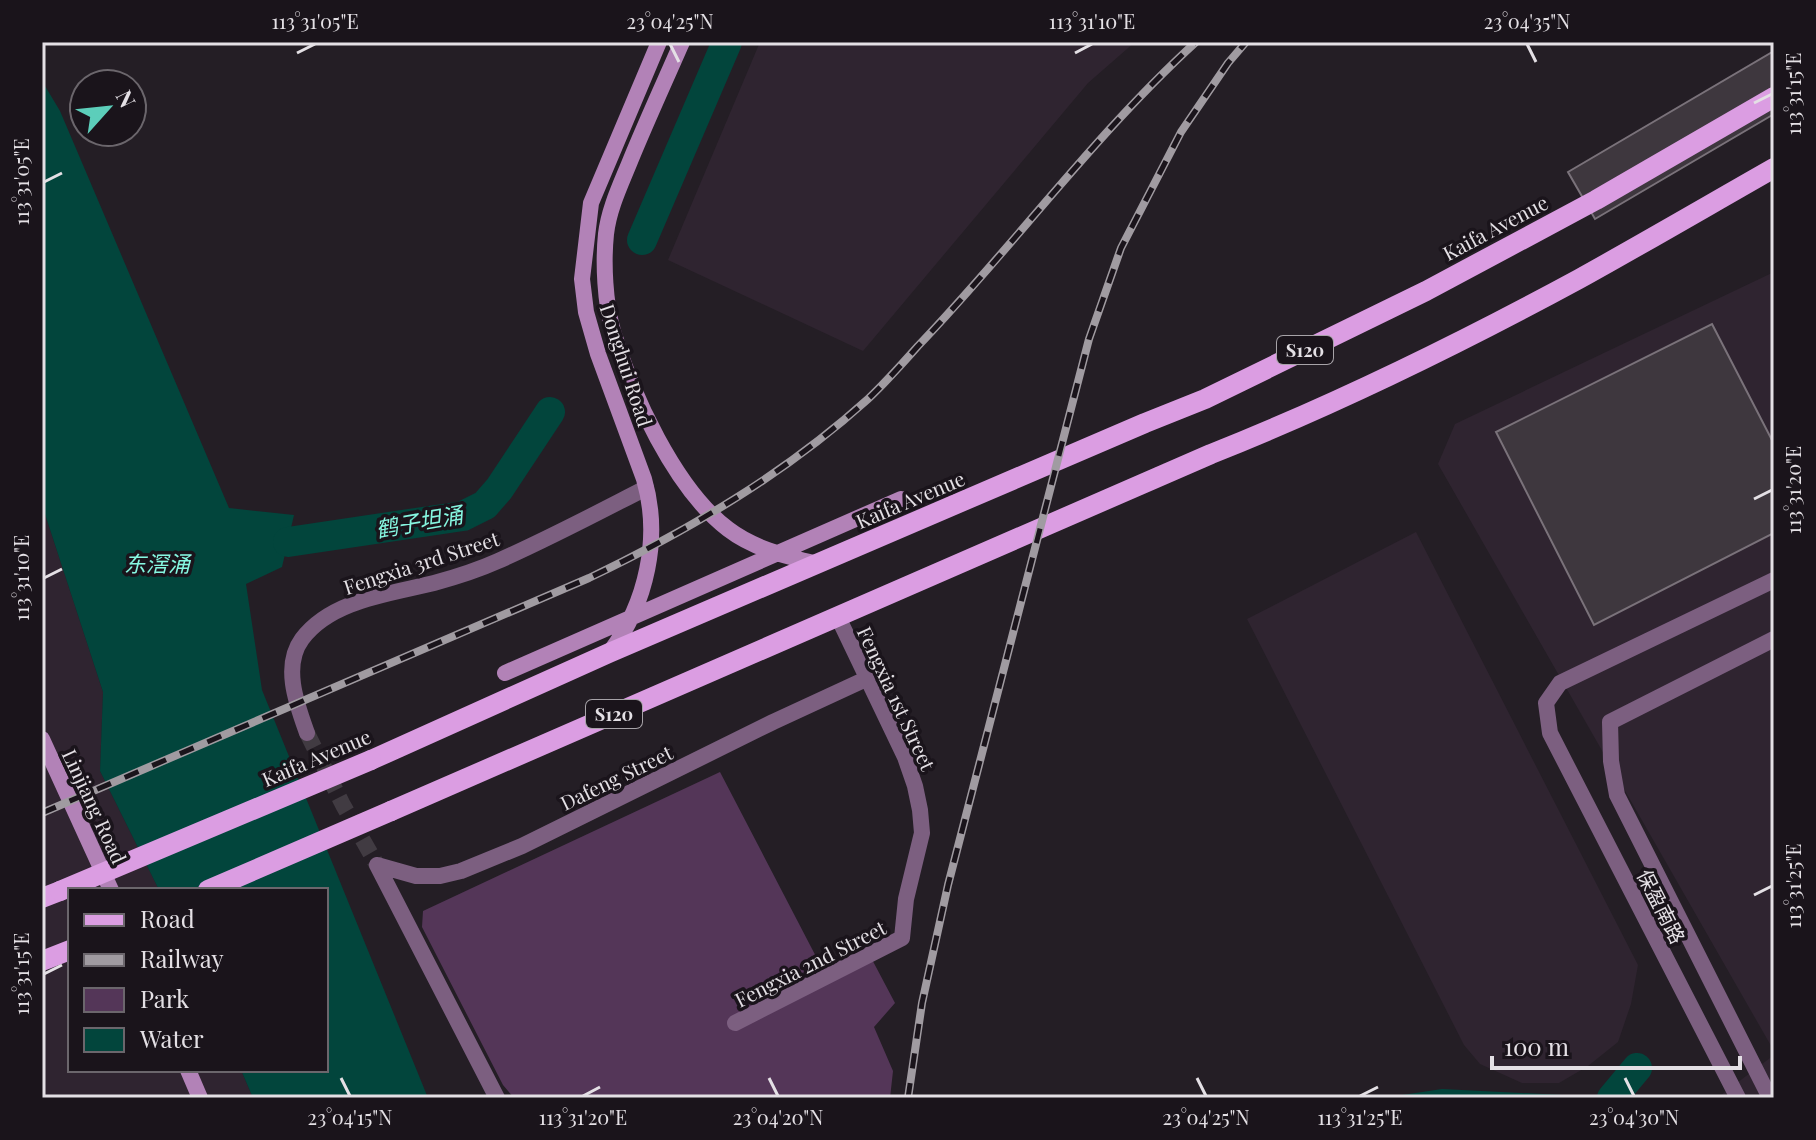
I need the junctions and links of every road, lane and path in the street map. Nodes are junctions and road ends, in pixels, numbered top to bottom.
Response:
1 (659, 42) edge
2 (682, 42) edge
3 (1774, 97) edge
4 (1774, 168) edge
5 (646, 488) junction
6 (901, 499) dead end
7 (774, 553) junction
8 (817, 564) junction
9 (1774, 580) edge
10 (838, 617) junction
11 (631, 618) junction
12 (1774, 639) edge
13 (609, 653) junction
14 (505, 673) dead end
15 (866, 679) junction
16 (307, 733) tunnel mouth
17 (42, 739) edge
18 (110, 888) edge
19 (213, 888) edge
20 (51, 894) edge
21 (902, 938) joint
22 (68, 951) edge
23 (42, 961) edge
24 (735, 1023) dead end
25 (189, 1072) edge
26 (200, 1098) edge
27 (497, 1098) edge
28 (1738, 1098) edge
29 (1770, 1098) edge

1 - 5 street, Donghui Road
2 - 7 street, Donghui Road
3 - 8 main road, Kaifa Avenue / S120
4 - 10 main road, S120
5 - 11 street, Donghui Road
5 - 16 street, Fengxia 3rd Street
6 - 7 street
7 - 8 street, Donghui Road
7 - 11 street
8 - 13 main road, Kaifa Avenue / S120
9 - 28 street, 保盈南路
10 - 15 street, Fengxia 1st Street
10 - 19 main road, S120, bridge
11 - 13 street, Donghui Road
11 - 14 street
12 - 29 street, 保盈南路
13 - 20 main road, Kaifa Avenue / S120, bridge
15 - 21 street, Fengxia 1st Street
15 - 27 street, Dafeng Street
17 - 18 street, Linjiang Road
21 - 24 street, Fengxia 2nd Street
22 - 23 main road
25 - 26 street

